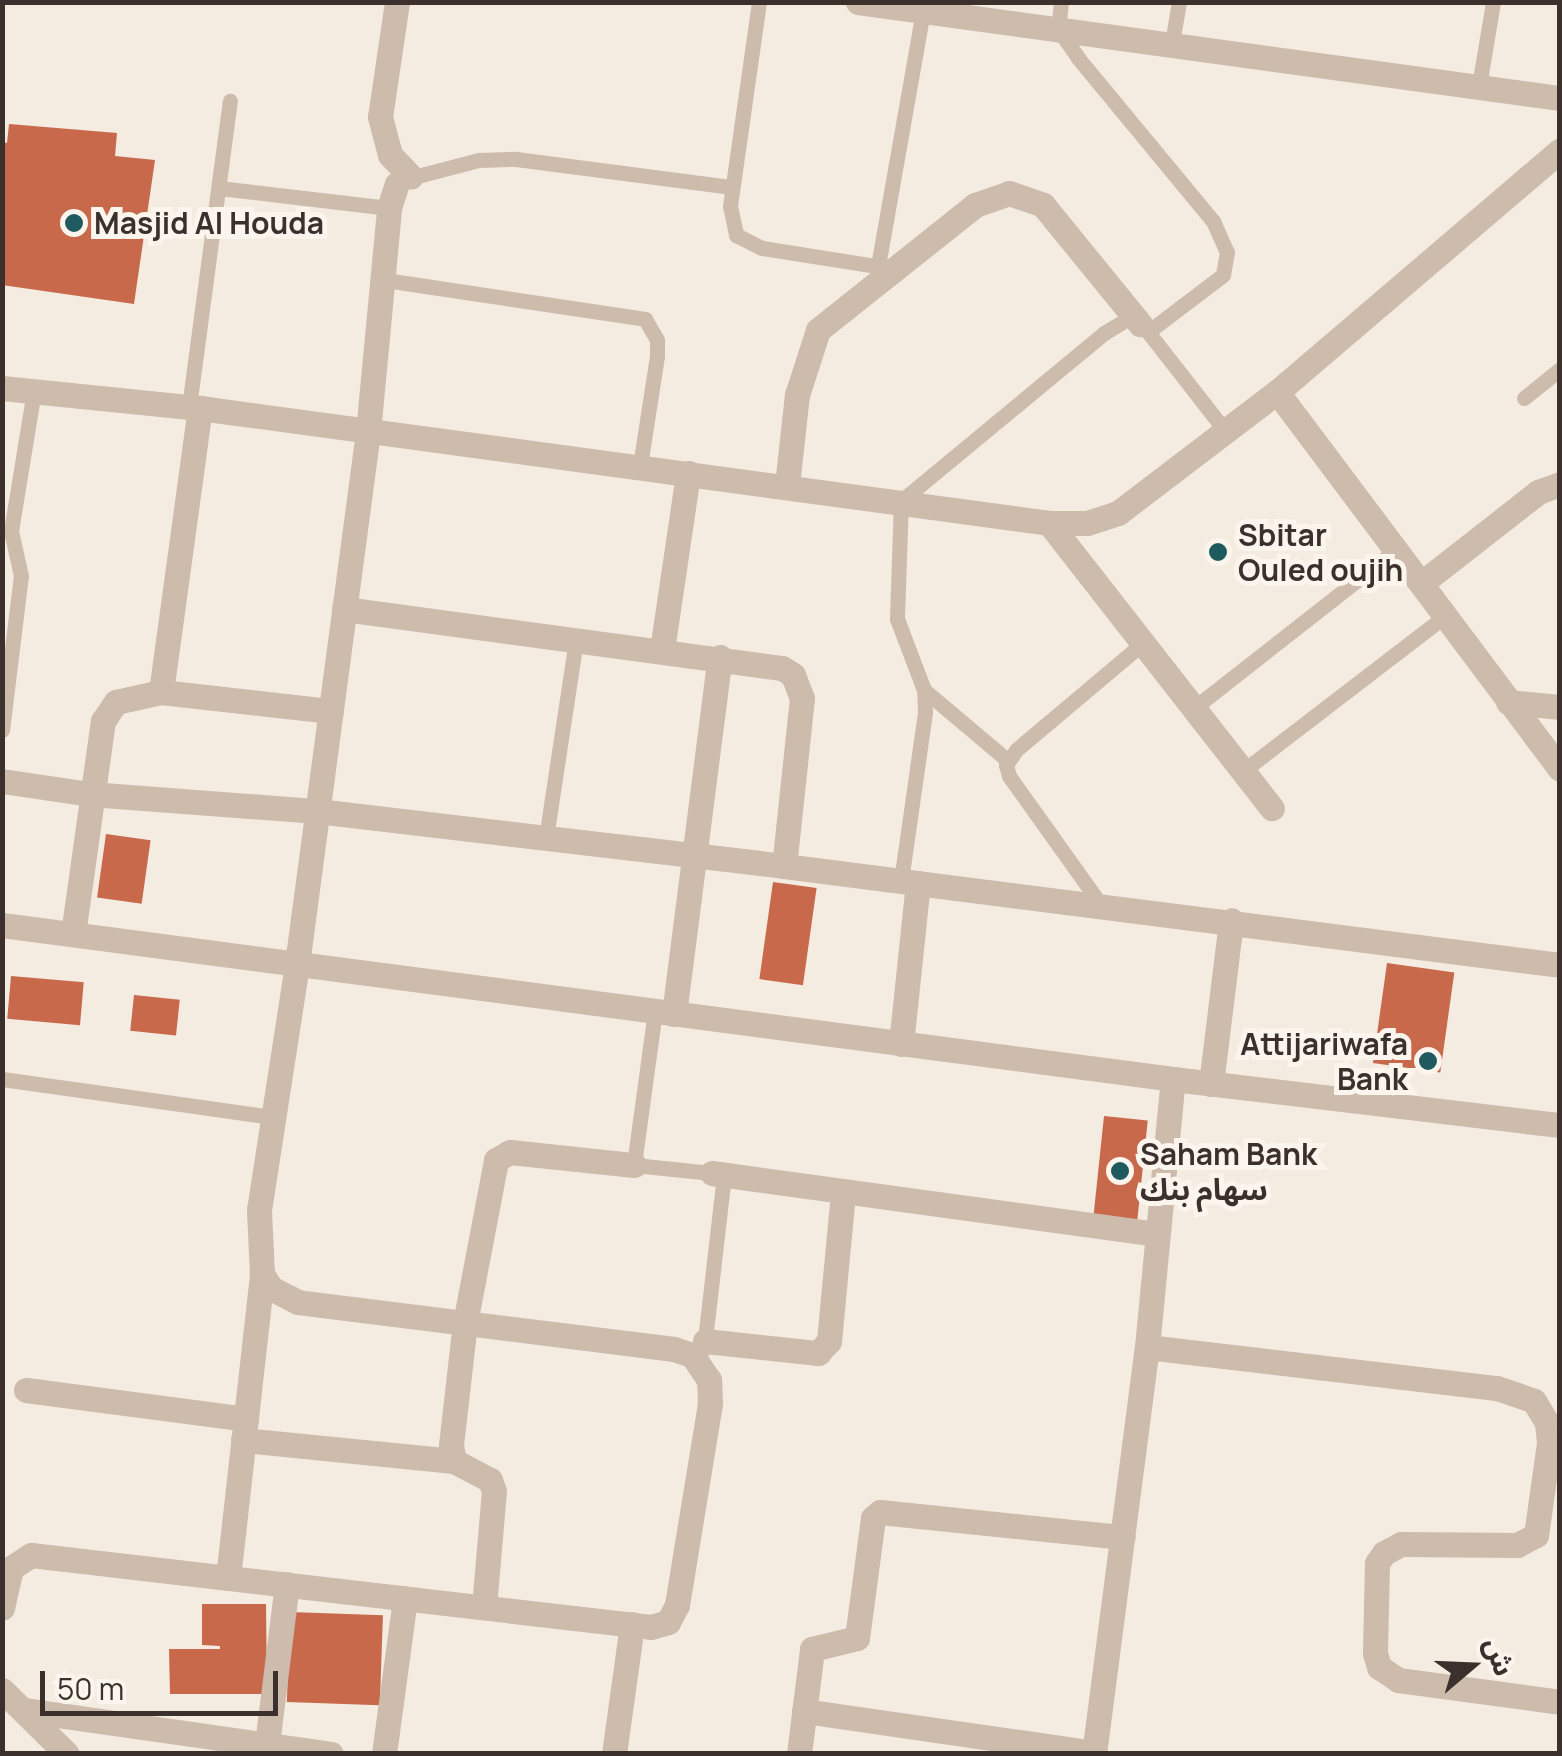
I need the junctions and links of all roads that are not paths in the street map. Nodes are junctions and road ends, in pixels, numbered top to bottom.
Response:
1 (397, 2) edge
2 (759, 2) edge
3 (858, 2) edge
4 (1179, 2) edge
5 (1493, 2) edge
6 (923, 11) junction
7 (1060, 16) edge
8 (1172, 44) junction
9 (1478, 86) junction
10 (1560, 98) edge
11 (230, 100) dead end
12 (1560, 150) edge
13 (219, 188) junction
14 (732, 188) junction
15 (399, 190) junction
16 (886, 268) junction
17 (385, 280) junction
18 (1144, 328) junction
19 (1560, 370) edge
20 (2, 388) edge
21 (34, 391) junction
22 (1277, 392) junction
23 (1524, 398) dead end
24 (194, 408) junction
25 (368, 432) junction
26 (1226, 432) junction
27 (640, 466) junction
28 (688, 473) junction
29 (1560, 484) edge
30 (786, 486) junction
31 (901, 501) junction
32 (1049, 524) junction
33 (1397, 549) junction
34 (1423, 582) junction
35 (344, 609) junction
36 (1446, 615) junction
37 (576, 638) junction
38 (1143, 643) junction
39 (662, 650) junction
40 (720, 657) junction
41 (924, 690) junction
42 (161, 692) junction
43 (1508, 702) junction
44 (1560, 707) edge
45 (1194, 708) junction
46 (330, 711) junction
47 (2, 730) edge
48 (1006, 760) junction
49 (1560, 770) edge
50 (1243, 771) junction
51 (2, 781) edge
52 (90, 794) junction
53 (1272, 808) dead end
54 (317, 810) junction
55 (546, 838) junction
56 (694, 856) junction
57 (784, 866) junction
58 (910, 882) junction
59 (1101, 905) junction
60 (1231, 920) junction
61 (2, 924) edge
62 (73, 934) junction
63 (297, 964) junction
64 (1560, 965) edge
65 (665, 1012) junction
66 (902, 1044) junction
67 (2, 1079) edge
68 (1173, 1079) junction
69 (1211, 1084) junction
70 (273, 1117) junction
71 (1560, 1125) edge
72 (634, 1165) junction
73 (712, 1173) junction
74 (843, 1192) junction
75 (1158, 1234) junction
76 (262, 1274) junction
77 (465, 1323) junction
78 (1148, 1347) junction
79 (704, 1354) junction
80 (26, 1390) dead end
81 (245, 1430) junction
82 (454, 1461) junction
83 (1122, 1538) junction
84 (228, 1578) junction
85 (287, 1584) junction
86 (405, 1598) junction
87 (2, 1608) edge
88 (484, 1608) junction
89 (632, 1624) junction
90 (2, 1690) edge
91 (1560, 1702) edge
92 (24, 1710) junction
93 (804, 1710) junction
94 (267, 1744) junction
95 (1094, 1753) edge
96 (67, 1754) edge
97 (330, 1754) edge
98 (384, 1754) edge
99 (614, 1754) edge
100 (799, 1754) edge

1 - 15 street
2 - 14 lane
3 - 6 street
4 - 8 lane
5 - 9 lane
6 - 7 street
6 - 16 lane
7 - 8 street
7 - 18 lane
8 - 9 street
9 - 10 street
11 - 13 lane
12 - 22 street
13 - 15 lane
13 - 24 lane
14 - 15 lane
14 - 16 lane
15 - 17 street
16 - 18 street
16 - 30 street
17 - 25 street
17 - 27 lane
18 - 26 lane
18 - 31 lane
19 - 23 lane
20 - 21 street
21 - 24 street
21 - 47 lane
22 - 26 street
22 - 33 street
24 - 25 street
24 - 42 street
25 - 27 street
25 - 35 street
26 - 32 street
27 - 28 street
28 - 30 street
28 - 39 street
29 - 34 street
30 - 31 street
31 - 32 street
31 - 41 lane
32 - 38 street
33 - 34 street
33 - 45 lane
34 - 36 street
35 - 37 street
35 - 46 street
36 - 43 street
36 - 50 lane
37 - 39 street
37 - 55 lane
38 - 45 street
38 - 48 lane
39 - 40 street
40 - 56 street
40 - 57 street
41 - 48 lane
41 - 58 lane
42 - 46 street
42 - 52 street
43 - 44 street
43 - 49 street
45 - 50 street
46 - 54 street
48 - 59 lane
50 - 53 street
51 - 52 street
52 - 54 street
52 - 62 street
54 - 55 street
54 - 63 street
55 - 56 street
56 - 57 street
56 - 65 street
57 - 58 street
58 - 59 street
58 - 66 street
59 - 60 street
60 - 64 street
60 - 69 street
61 - 62 street
62 - 63 street
63 - 65 street
63 - 70 street
65 - 66 street
65 - 72 lane
66 - 68 street
67 - 70 lane
68 - 69 street
68 - 75 street
69 - 71 street
70 - 76 street
72 - 73 lane
72 - 77 street
73 - 74 street
73 - 79 lane
74 - 75 street
74 - 79 street
75 - 78 street
76 - 77 street
76 - 81 street
77 - 79 street
77 - 82 street
78 - 83 street
78 - 91 street
79 - 89 street
80 - 81 street
81 - 82 street
81 - 84 street
82 - 88 street
83 - 93 street
83 - 95 street
84 - 85 street
84 - 87 street
85 - 86 street
85 - 94 street
86 - 88 street
86 - 98 street
88 - 89 street
89 - 99 street
90 - 92 street
92 - 94 street
92 - 96 street
93 - 95 street
93 - 100 street
94 - 97 street

